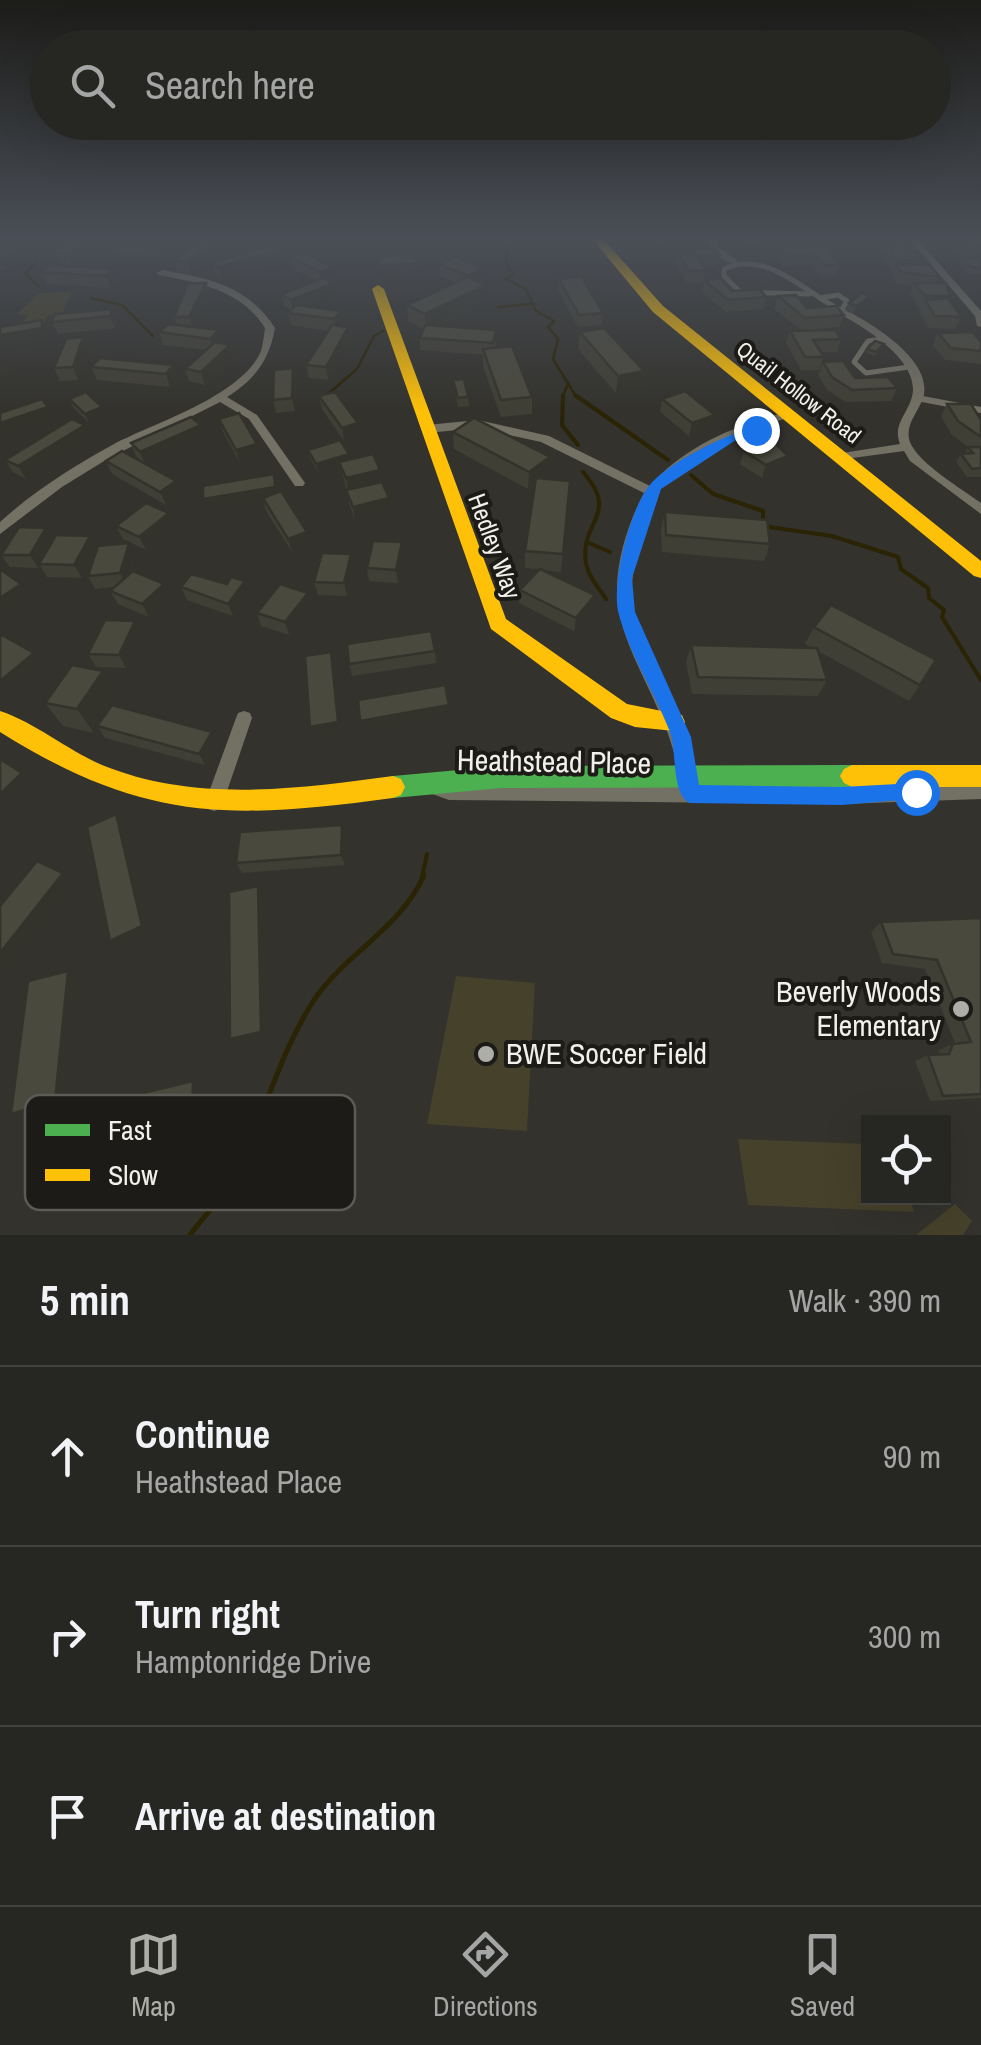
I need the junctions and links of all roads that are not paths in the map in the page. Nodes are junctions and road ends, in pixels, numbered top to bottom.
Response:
1 (241, 298) edge
2 (381, 298) edge
3 (648, 298) edge
4 (817, 298) edge
5 (842, 298) edge
6 (963, 298) edge
7 (841, 311) junction
8 (981, 319) edge
9 (884, 339) junction
10 (909, 367) junction
11 (219, 398) junction
12 (918, 398) junction
13 (981, 410) edge
14 (787, 415) junction
15 (427, 429) junction
16 (906, 447) junction
17 (842, 458) junction
18 (298, 483) dead end
19 (652, 492) junction
20 (981, 510) edge
21 (3, 522) edge
22 (981, 571) edge
23 (244, 718) dead end
24 (0, 720) edge
25 (674, 722) junction
26 (981, 776) edge
27 (689, 784) junction
28 (981, 791) edge
29 (214, 804) junction

1 - 11 street
2 - 15 street, Hedley Way
3 - 14 street, Quail Hollow Road
4 - 7 lane
5 - 7 lane
6 - 8 street
7 - 9 street
9 - 10 street
9 - 10 lane
10 - 12 street
11 - 18 street
11 - 21 street
12 - 13 lane
12 - 16 street
14 - 17 street, Quail Hollow Road
14 - 19 street
15 - 19 street
15 - 25 street, Hedley Way
16 - 17 street
16 - 20 street
17 - 22 street, Quail Hollow Road
19 - 25 street
23 - 29 street
24 - 29 street, Heathstead Place
25 - 27 street
26 - 27 street, Heathstead Place
27 - 28 street, Heathstead Place
27 - 29 street, Heathstead Place

